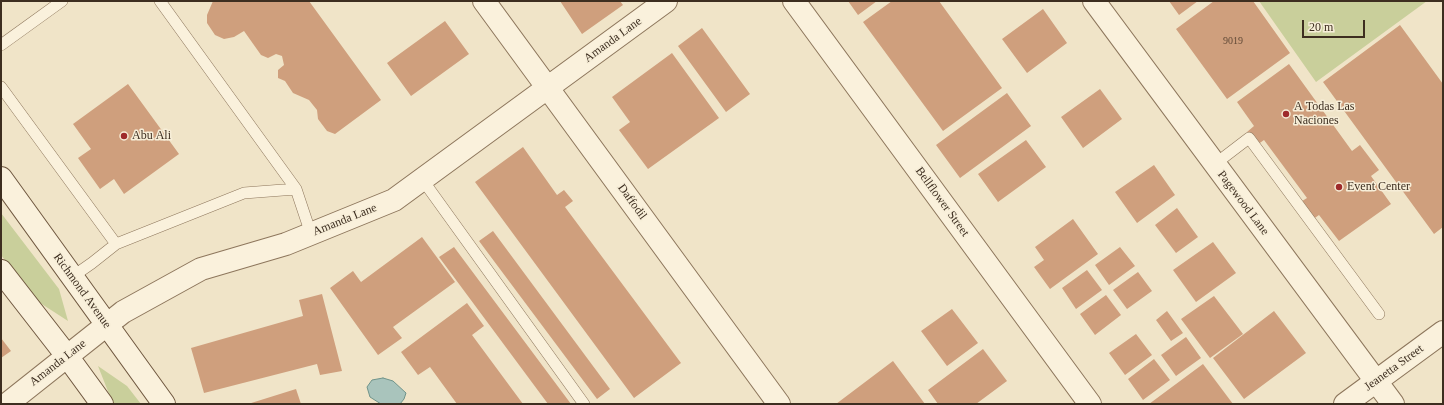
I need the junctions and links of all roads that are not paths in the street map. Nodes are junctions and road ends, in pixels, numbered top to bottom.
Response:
1 (62, 1) edge
2 (160, 1) edge
3 (484, 1) edge
4 (666, 1) edge
5 (794, 1) edge
6 (1094, 1) edge
7 (1, 45) edge
8 (1, 87) edge
9 (548, 88) junction
10 (1215, 164) junction
11 (1, 178) edge
12 (422, 179) junction
13 (296, 189) junction
14 (311, 234) junction
15 (116, 244) junction
16 (1, 271) edge
17 (72, 277) junction
18 (1379, 314) dead end
19 (106, 325) junction
20 (1443, 332) edge
21 (67, 356) junction
22 (1376, 381) junction
23 (7, 404) edge
24 (102, 404) edge
25 (164, 404) edge
26 (584, 404) edge
27 (779, 404) edge
28 (1090, 404) edge
29 (1345, 404) edge
30 (1393, 404) edge

1 - 7 lane
2 - 13 lane
3 - 9 street, Daffodil
4 - 9 street, Amanda Lane
5 - 28 street, Bellflower Street
6 - 10 street, Pagewood Lane
8 - 15 lane
9 - 12 street, Amanda Lane
9 - 27 street, Daffodil
10 - 18 lane
10 - 22 street, Pagewood Lane
11 - 17 street, Richmond Avenue
12 - 14 street, Amanda Lane
12 - 26 lane
13 - 14 lane
13 - 15 lane
14 - 19 street, Amanda Lane
15 - 17 lane
16 - 21 street
17 - 19 street, Richmond Avenue
19 - 21 street, Amanda Lane
19 - 25 street, Richmond Avenue
20 - 22 street, Jeanetta Street
21 - 23 street, Amanda Lane
21 - 24 street
22 - 29 street, Jeanetta Street
22 - 30 street, Pagewood Lane

